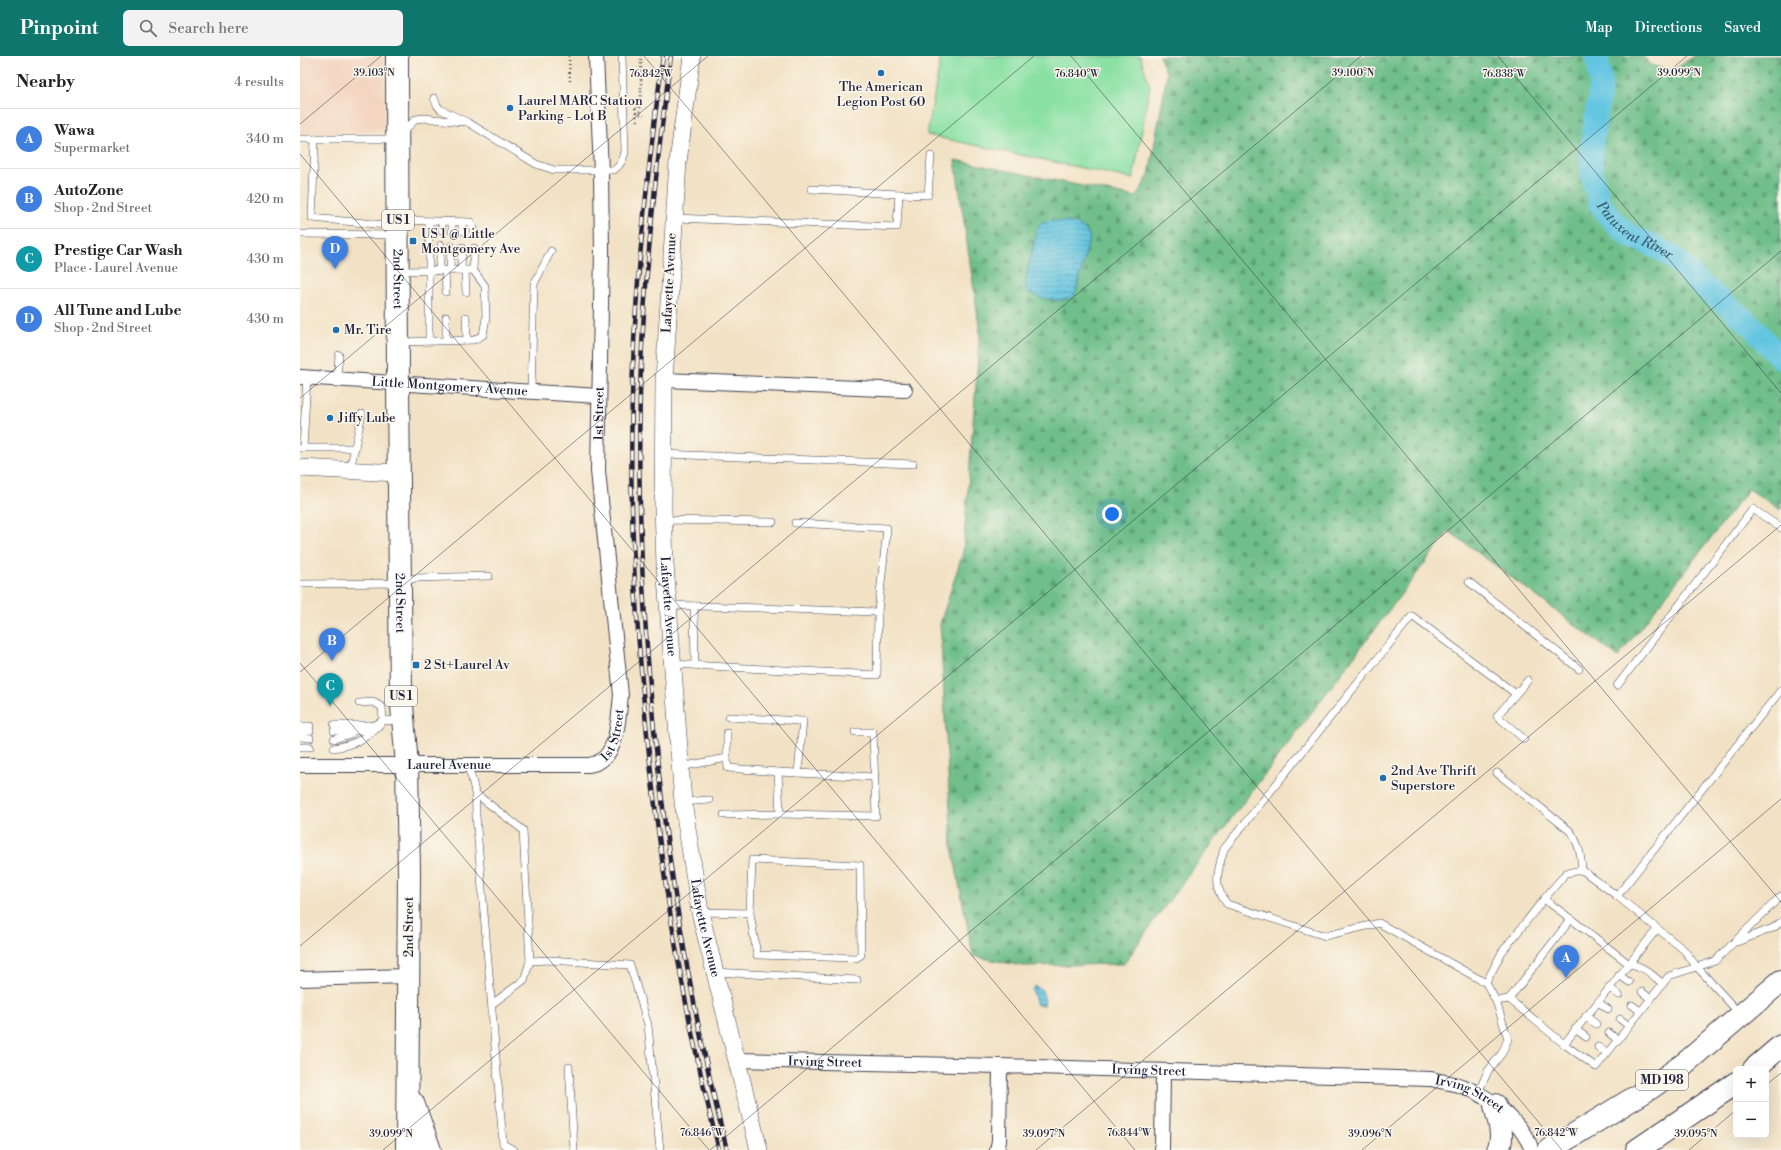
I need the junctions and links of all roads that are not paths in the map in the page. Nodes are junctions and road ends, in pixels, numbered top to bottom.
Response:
1 (397, 56) edge
2 (596, 56) edge
3 (622, 56) edge
4 (692, 56) edge
5 (437, 118) junction
6 (469, 123) junction
7 (300, 139) edge
8 (315, 139) junction
9 (398, 139) junction
10 (931, 156) dead end
11 (601, 171) junction
12 (812, 189) dead end
13 (899, 194) junction
14 (673, 218) junction
15 (429, 221) junction
16 (442, 221) junction
17 (452, 221) junction
18 (462, 222) junction
19 (398, 227) junction
20 (442, 230) dead end
21 (452, 231) dead end
22 (462, 232) dead end
23 (474, 232) dead end
24 (300, 234) edge
25 (441, 245) dead end
26 (451, 246) dead end
27 (462, 247) dead end
28 (474, 248) dead end
29 (551, 251) dead end
30 (467, 270) junction
31 (398, 271) junction
32 (428, 271) junction
33 (445, 271) junction
34 (446, 292) dead end
35 (466, 292) dead end
36 (446, 317) dead end
37 (466, 317) dead end
38 (429, 340) junction
39 (446, 340) junction
40 (466, 340) junction
41 (398, 342) junction
42 (338, 355) dead end
43 (303, 377) edge
44 (337, 379) junction
45 (664, 380) junction
46 (398, 384) junction
47 (905, 390) dead end
48 (531, 392) junction
49 (599, 396) junction
50 (362, 414) dead end
51 (302, 448) edge
52 (354, 448) junction
53 (663, 454) junction
54 (913, 464) dead end
55 (300, 468) edge
56 (350, 470) junction
57 (399, 473) junction
58 (664, 520) junction
59 (773, 522) dead end
60 (795, 523) dead end
61 (1781, 528) edge
62 (490, 576) dead end
63 (1470, 582) dead end
64 (400, 583) junction
65 (300, 584) edge
66 (668, 605) junction
67 (694, 606) junction
68 (878, 612) junction
69 (672, 664) junction
70 (695, 665) junction
71 (1579, 669) dead end
72 (1528, 680) dead end
73 (1617, 686) dead end
74 (1781, 690) edge
75 (1516, 694) junction
76 (359, 703) dead end
77 (729, 717) dead end
78 (393, 720) junction
79 (371, 725) junction
80 (300, 726) edge
81 (300, 731) edge
82 (310, 732) junction
83 (855, 732) dead end
84 (727, 733) dead end
85 (300, 737) edge
86 (1524, 739) dead end
87 (300, 747) edge
88 (310, 747) dead end
89 (334, 748) dead end
90 (727, 758) junction
91 (597, 763) joint
92 (466, 764) junction
93 (300, 765) edge
94 (407, 765) junction
95 (680, 767) junction
96 (778, 772) junction
97 (798, 773) junction
98 (1497, 773) dead end
99 (875, 777) junction
100 (476, 794) junction
101 (709, 800) dead end
102 (683, 802) junction
103 (780, 814) junction
104 (724, 815) dead end
105 (1582, 870) junction
106 (1617, 896) junction
107 (1781, 896) edge
108 (1544, 899) junction
109 (700, 912) junction
110 (750, 913) junction
111 (1571, 919) junction
112 (1781, 922) edge
113 (1657, 929) junction
114 (1733, 943) junction
115 (530, 961) junction
116 (1629, 964) junction
117 (1697, 967) junction
118 (715, 972) junction
119 (1619, 975) junction
120 (408, 976) junction
121 (300, 979) edge
122 (857, 980) dead end
123 (1781, 981) edge
124 (1629, 982) dead end
125 (1486, 983) junction
126 (1663, 984) junction
127 (1609, 987) junction
128 (1642, 992) dead end
129 (1619, 995) dead end
130 (1508, 999) junction
131 (1651, 999) junction
132 (1496, 1000) junction
133 (1598, 1002) junction
134 (492, 1004) junction
135 (1632, 1005) dead end
136 (1608, 1009) dead end
137 (1640, 1012) junction
138 (1586, 1016) junction
139 (1742, 1016) junction
140 (1620, 1019) dead end
141 (1596, 1024) dead end
142 (1629, 1026) junction
143 (1576, 1030) junction
144 (1609, 1033) dead end
145 (1586, 1037) dead end
146 (1618, 1040) junction
147 (1564, 1044) junction
148 (1598, 1047) dead end
149 (1778, 1051) edge
150 (1607, 1053) junction
151 (737, 1060) junction
152 (1000, 1066) junction
153 (1758, 1066) edge
154 (569, 1067) dead end
155 (1163, 1071) junction
156 (1729, 1088) edge
157 (408, 1091) junction
158 (1486, 1099) junction
159 (407, 1150) edge
160 (430, 1150) edge
161 (514, 1150) edge
162 (574, 1150) edge
163 (660, 1150) edge
164 (759, 1150) edge
165 (997, 1150) edge
166 (1162, 1150) edge
167 (1498, 1150) edge
168 (1532, 1150) edge
169 (1549, 1150) edge
170 (1637, 1150) edge
171 (1660, 1150) edge

1 - 9 main road, 2nd Street / US 1
2 - 11 street, 1st Street
3 - 11 lane
4 - 14 street, Lafayette Avenue
5 - 6 lane
5 - 6 lane
5 - 9 lane
6 - 11 lane
7 - 8 lane
8 - 9 lane
8 - 19 lane
9 - 19 main road, 2nd Street / US 1
10 - 13 lane
11 - 49 street, 1st Street
12 - 13 lane
13 - 14 lane
14 - 45 street, Lafayette Avenue
15 - 16 lane
15 - 19 lane
15 - 32 lane
16 - 17 lane
16 - 20 lane
17 - 18 lane
17 - 21 lane
18 - 22 lane
18 - 23 lane
19 - 24 lane
19 - 31 main road, 2nd Street / US 1
25 - 33 lane
26 - 33 lane
27 - 30 lane
28 - 30 lane
29 - 48 lane
30 - 33 lane
30 - 35 lane
30 - 40 lane
31 - 32 lane
31 - 41 main road, 2nd Street / US 1
32 - 33 lane
32 - 38 lane
33 - 34 lane
36 - 39 lane
37 - 40 lane
38 - 39 lane
38 - 41 lane
39 - 40 lane
41 - 46 main road, 2nd Street / US 1
42 - 44 lane
43 - 44 street, Little Montgomery Avenue
43 - 51 lane
44 - 46 street, Little Montgomery Avenue
45 - 47 street
45 - 53 street, Lafayette Avenue
46 - 48 street, Little Montgomery Avenue
46 - 57 main road, 2nd Street / US 1
48 - 49 street, Little Montgomery Avenue
49 - 91 street, 1st Street
50 - 52 lane
51 - 52 lane
52 - 56 lane
53 - 54 lane
53 - 58 street, Lafayette Avenue
55 - 56 street
56 - 57 street
57 - 64 main road, 2nd Street / US 1
58 - 59 lane
58 - 66 street, Lafayette Avenue
60 - 68 lane
61 - 73 lane
62 - 64 lane
63 - 71 lane
64 - 65 lane
64 - 78 main road, 2nd Street / US 1
66 - 67 lane
66 - 69 street, Lafayette Avenue
67 - 68 lane
67 - 70 lane
68 - 70 lane
69 - 70 lane
69 - 95 street, Lafayette Avenue
72 - 75 lane
74 - 106 lane
75 - 86 lane
75 - 125 lane
76 - 78 lane
77 - 97 lane
78 - 79 lane
78 - 89 lane
78 - 94 main road, 2nd Street / US 1
79 - 79 lane
80 - 82 lane
81 - 82 lane
82 - 85 lane
83 - 99 lane
84 - 90 lane
87 - 88 lane
90 - 95 lane
90 - 96 lane
91 - 92 street, Laurel Avenue
92 - 94 street, Laurel Avenue
92 - 100 lane
93 - 94 street, Laurel Avenue
94 - 120 main road, 2nd Street / US 1
95 - 102 street, Lafayette Avenue
96 - 97 lane
96 - 103 lane
97 - 99 lane
98 - 105 lane
99 - 103 lane
100 - 115 lane
100 - 134 lane
101 - 102 lane
102 - 109 street, Lafayette Avenue
103 - 104 lane
105 - 106 lane
105 - 108 lane
106 - 113 lane
107 - 114 lane
108 - 111 lane
108 - 125 lane
109 - 110 lane
109 - 118 street, Lafayette Avenue
110 - 110 lane
111 - 116 lane
111 - 130 lane
112 - 114 lane
113 - 116 lane
113 - 117 lane
114 - 117 lane
115 - 134 lane
115 - 163 lane
116 - 119 lane
116 - 126 lane
117 - 126 lane
117 - 139 lane
118 - 122 lane
118 - 151 street, Lafayette Avenue
119 - 124 lane
119 - 127 lane
120 - 121 street
120 - 157 main road, 2nd Street / US 1
123 - 139 main road, MD 198
125 - 132 lane
126 - 131 lane
127 - 129 lane
127 - 133 lane
128 - 131 lane
130 - 132 lane
130 - 147 lane
131 - 137 lane
132 - 158 lane
133 - 136 lane
133 - 138 lane
134 - 161 lane
135 - 137 lane
137 - 142 lane
138 - 141 lane
138 - 143 lane
139 - 169 main road, MD 198
140 - 142 lane
142 - 146 lane
143 - 145 lane
143 - 147 lane
144 - 146 lane
146 - 150 lane
147 - 150 lane
148 - 150 lane
149 - 153 main road
151 - 152 street, Irving Street
151 - 164 street, Lafayette Avenue
152 - 155 street, Irving Street
152 - 165 street
154 - 162 lane
155 - 158 street, Irving Street
155 - 166 street
156 - 170 main road
156 - 171 main road
157 - 159 main road, 2nd Street / US 1
157 - 160 main road
158 - 167 main road
158 - 168 street, Irving Street

